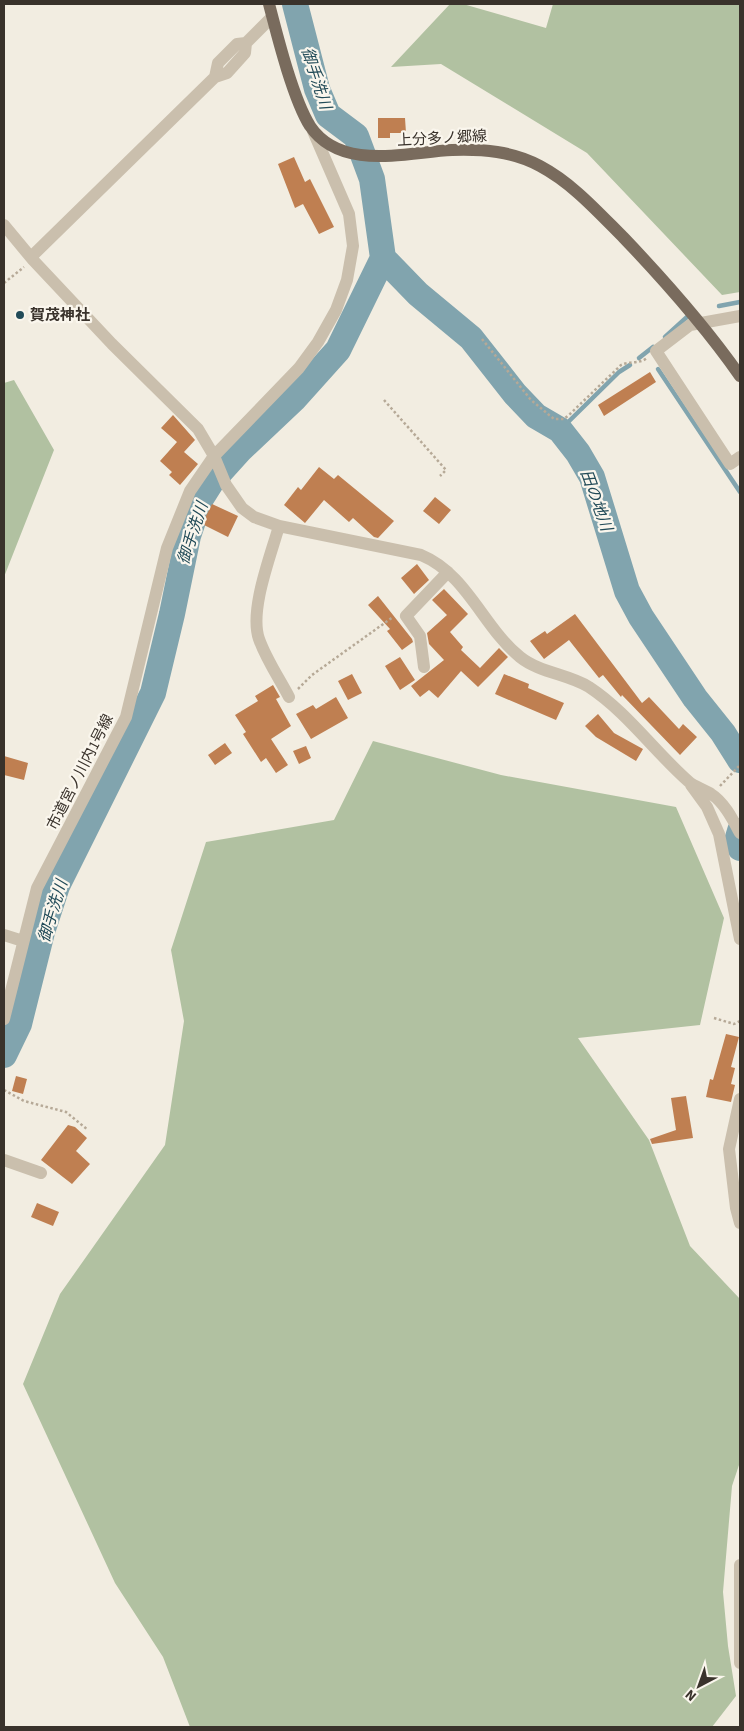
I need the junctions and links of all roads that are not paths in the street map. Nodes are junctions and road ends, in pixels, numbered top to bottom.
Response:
1 (269, 4) edge
2 (272, 17) junction
3 (311, 128) junction
4 (4, 225) edge
5 (32, 258) junction
6 (739, 317) edge
7 (700, 322) junction
8 (740, 376) edge
9 (740, 457) edge
10 (216, 460) junction
11 (279, 526) junction
12 (448, 572) junction
13 (424, 667) dead end
14 (289, 696) road end
15 (690, 783) junction
16 (737, 827) edge
17 (4, 935) edge
18 (740, 938) edge
19 (23, 941) junction
20 (4, 1019) edge
21 (740, 1099) edge
22 (4, 1160) edge
23 (40, 1173) dead end
24 (740, 1223) edge
25 (740, 1565) edge
26 (740, 1663) edge

1 - 2 main road
2 - 3 main road
2 - 5 street
3 - 7 main road, 上分多ノ郷線
3 - 10 street, 市道宮ノ川内1号線
4 - 5 street
5 - 10 street
6 - 7 street
7 - 8 main road, 上分多ノ郷線
7 - 9 street
10 - 11 street
10 - 19 street, 市道宮ノ川内1号線
11 - 12 street
11 - 14 street
12 - 13 street
12 - 15 street
15 - 16 street
15 - 18 street
17 - 19 street
19 - 20 street, 市道宮ノ川内1号線
21 - 24 street
22 - 23 street
25 - 26 street

